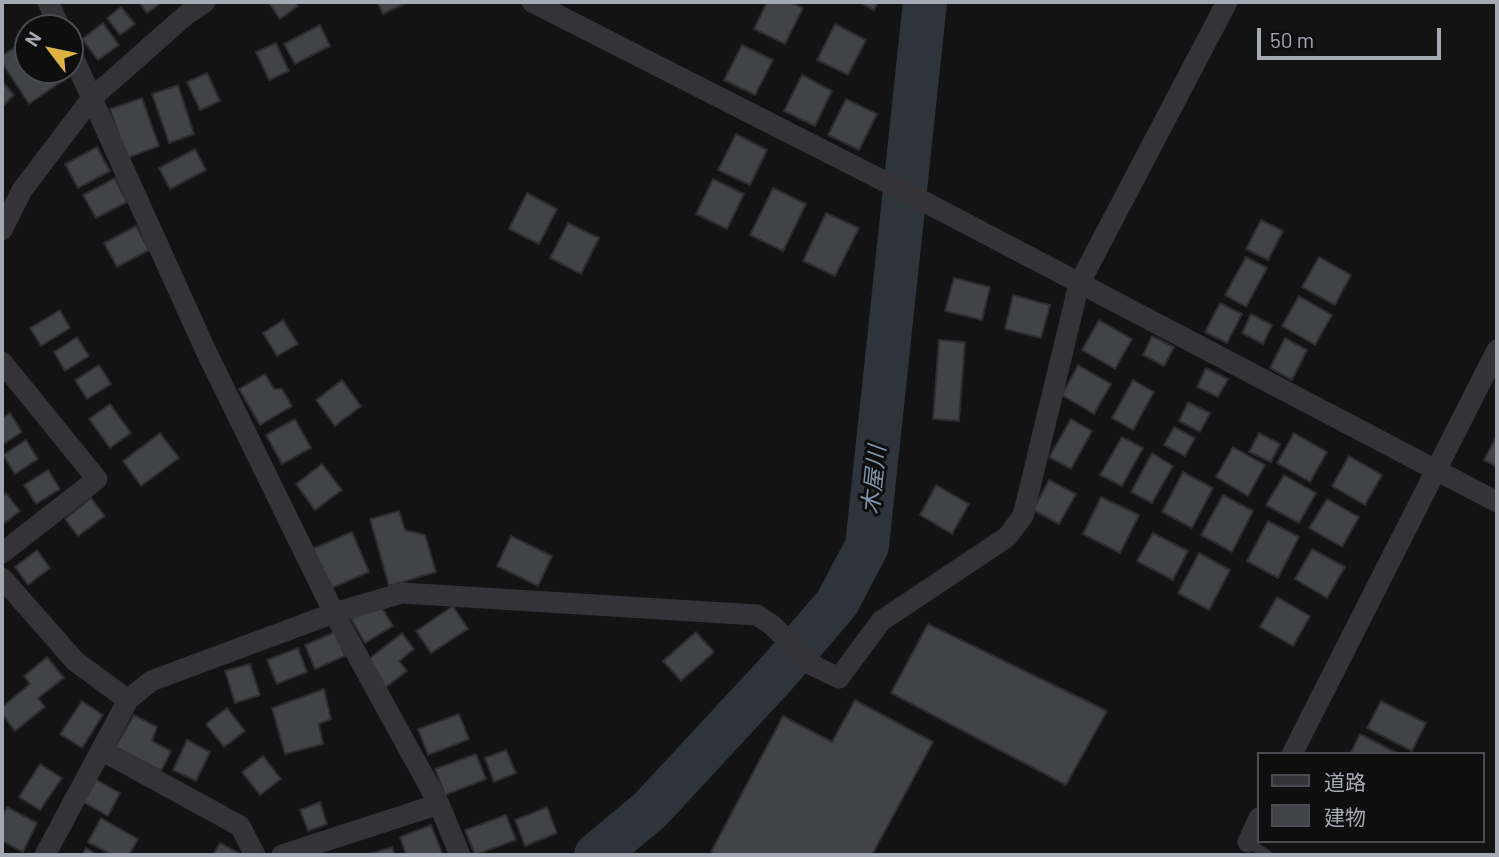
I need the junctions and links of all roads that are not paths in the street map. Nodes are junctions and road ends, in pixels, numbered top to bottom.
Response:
1 (205, 2) edge
2 (532, 2) edge
3 (1227, 2) edge
4 (84, 81) edge
5 (92, 98) junction
6 (2, 230) edge
7 (1079, 284) junction
8 (1497, 350) edge
9 (2, 362) edge
10 (1435, 470) junction
11 (1497, 502) edge
12 (2, 553) edge
13 (2, 578) edge
14 (334, 613) junction
15 (128, 700) junction
16 (101, 750) junction
17 (1293, 752) edge
18 (439, 804) junction
19 (1258, 820) edge
20 (1248, 842) joint
21 (45, 855) edge
22 (255, 855) edge
23 (282, 855) edge
24 (460, 855) edge
25 (1266, 855) edge

1 - 5 street
2 - 7 street
3 - 7 street
4 - 5 street
5 - 6 street
5 - 14 street
7 - 10 street
7 - 14 street
8 - 10 street
9 - 12 street
10 - 11 street
10 - 17 street
13 - 15 street
14 - 15 street
14 - 18 street
15 - 16 street
16 - 21 street
16 - 22 street
18 - 23 street
18 - 24 street
19 - 20 street
20 - 25 lane

